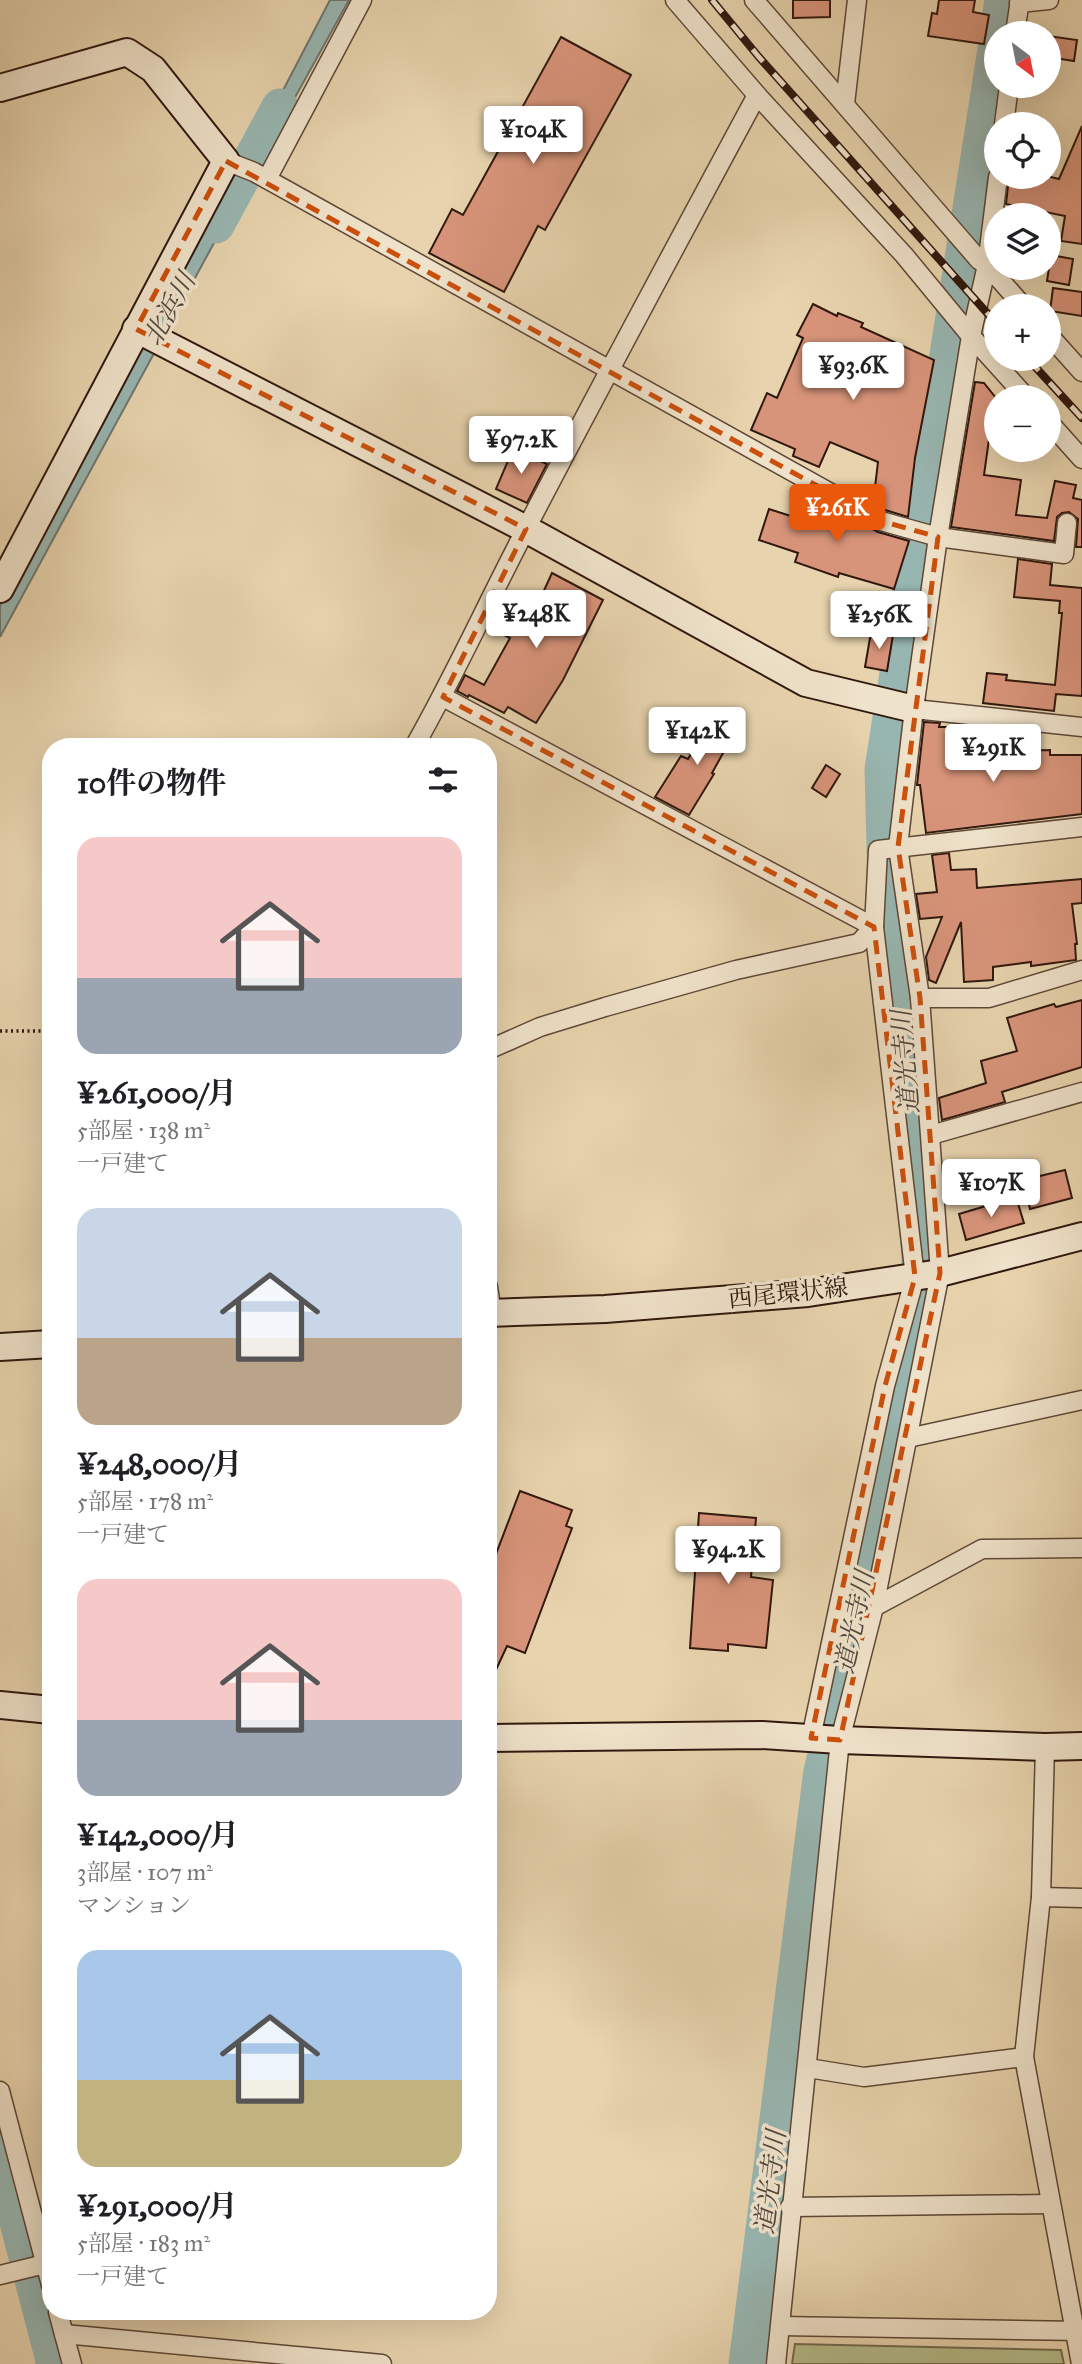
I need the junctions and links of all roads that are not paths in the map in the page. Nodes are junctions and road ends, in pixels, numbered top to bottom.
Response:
1 (362, 0) edge
2 (675, 0) edge
3 (754, 0) edge
4 (857, 0) edge
5 (1049, 0) edge
6 (1019, 2) edge
7 (1017, 21) edge
8 (0, 89) edge
9 (757, 95) junction
10 (845, 104) junction
11 (246, 169) junction
12 (996, 189) edge
13 (983, 263) junction
14 (1012, 294) edge
15 (970, 335) junction
16 (148, 336) junction
17 (1061, 349) edge
18 (610, 370) junction
19 (1082, 372) edge
20 (1015, 385) edge
21 (1061, 435) edge
22 (1082, 458) edge
23 (1067, 523) dead end
24 (526, 529) junction
25 (937, 536) junction
26 (1073, 555) edge
27 (0, 589) edge
28 (443, 697) junction
29 (913, 709) junction
30 (1082, 727) edge
31 (419, 738) edge
32 (1082, 827) edge
33 (897, 847) junction
34 (874, 927) junction
35 (1082, 970) edge
36 (920, 998) junction
37 (497, 1046) edge
38 (1082, 1091) edge
39 (931, 1135) junction
40 (1082, 1236) edge
41 (928, 1275) junction
42 (497, 1304) edge
43 (42, 1345) edge
44 (0, 1347) edge
45 (1082, 1400) edge
46 (908, 1438) junction
47 (1082, 1548) edge
48 (874, 1607) junction
49 (0, 1705) edge
50 (42, 1709) edge
51 (497, 1738) edge
52 (825, 1739) junction
53 (1082, 1746) edge
54 (1045, 1747) junction
55 (1041, 1897) junction
56 (1082, 1898) edge
57 (1024, 2057) junction
58 (808, 2068) junction
59 (0, 2091) edge
60 (1049, 2204) junction
61 (790, 2207) junction
62 (37, 2266) junction
63 (42, 2273) edge
64 (0, 2275) edge
65 (60, 2320) edge
66 (781, 2326) junction
67 (1078, 2332) edge
68 (64, 2334) junction
69 (72, 2364) edge
70 (382, 2364) edge
71 (776, 2364) edge
72 (1081, 2364) edge

1 - 11 street
2 - 9 street
3 - 10 street
4 - 10 street
5 - 6 street
6 - 7 street
8 - 11 street
9 - 15 street
9 - 18 street
10 - 13 street
11 - 16 street
11 - 18 street
12 - 13 street
13 - 14 street
13 - 15 street
15 - 20 street
15 - 25 street
16 - 24 street
16 - 27 street
17 - 19 street
18 - 24 street
18 - 25 street
21 - 22 street
23 - 26 street
24 - 28 street
24 - 29 street
25 - 26 street
25 - 29 street
28 - 31 street
28 - 34 street
29 - 30 street
29 - 33 street
32 - 33 street
33 - 34 street
33 - 36 street
34 - 37 street
34 - 41 street
35 - 36 street
36 - 39 street
38 - 39 street
39 - 41 street
40 - 41 street, 西尾環状線
41 - 42 street, 西尾環状線
41 - 46 street
41 - 52 street
43 - 44 street
45 - 46 street
46 - 48 street
47 - 48 street
48 - 52 street
49 - 50 street
51 - 52 street
52 - 54 street
52 - 58 street
53 - 54 street
54 - 55 street
55 - 56 street
55 - 57 street
57 - 58 street
57 - 60 street
58 - 61 street
59 - 62 street
60 - 61 street
60 - 67 street
61 - 66 street
62 - 63 street
62 - 64 street
65 - 68 street
66 - 67 street
66 - 71 street
67 - 72 street
68 - 69 street
68 - 70 street

